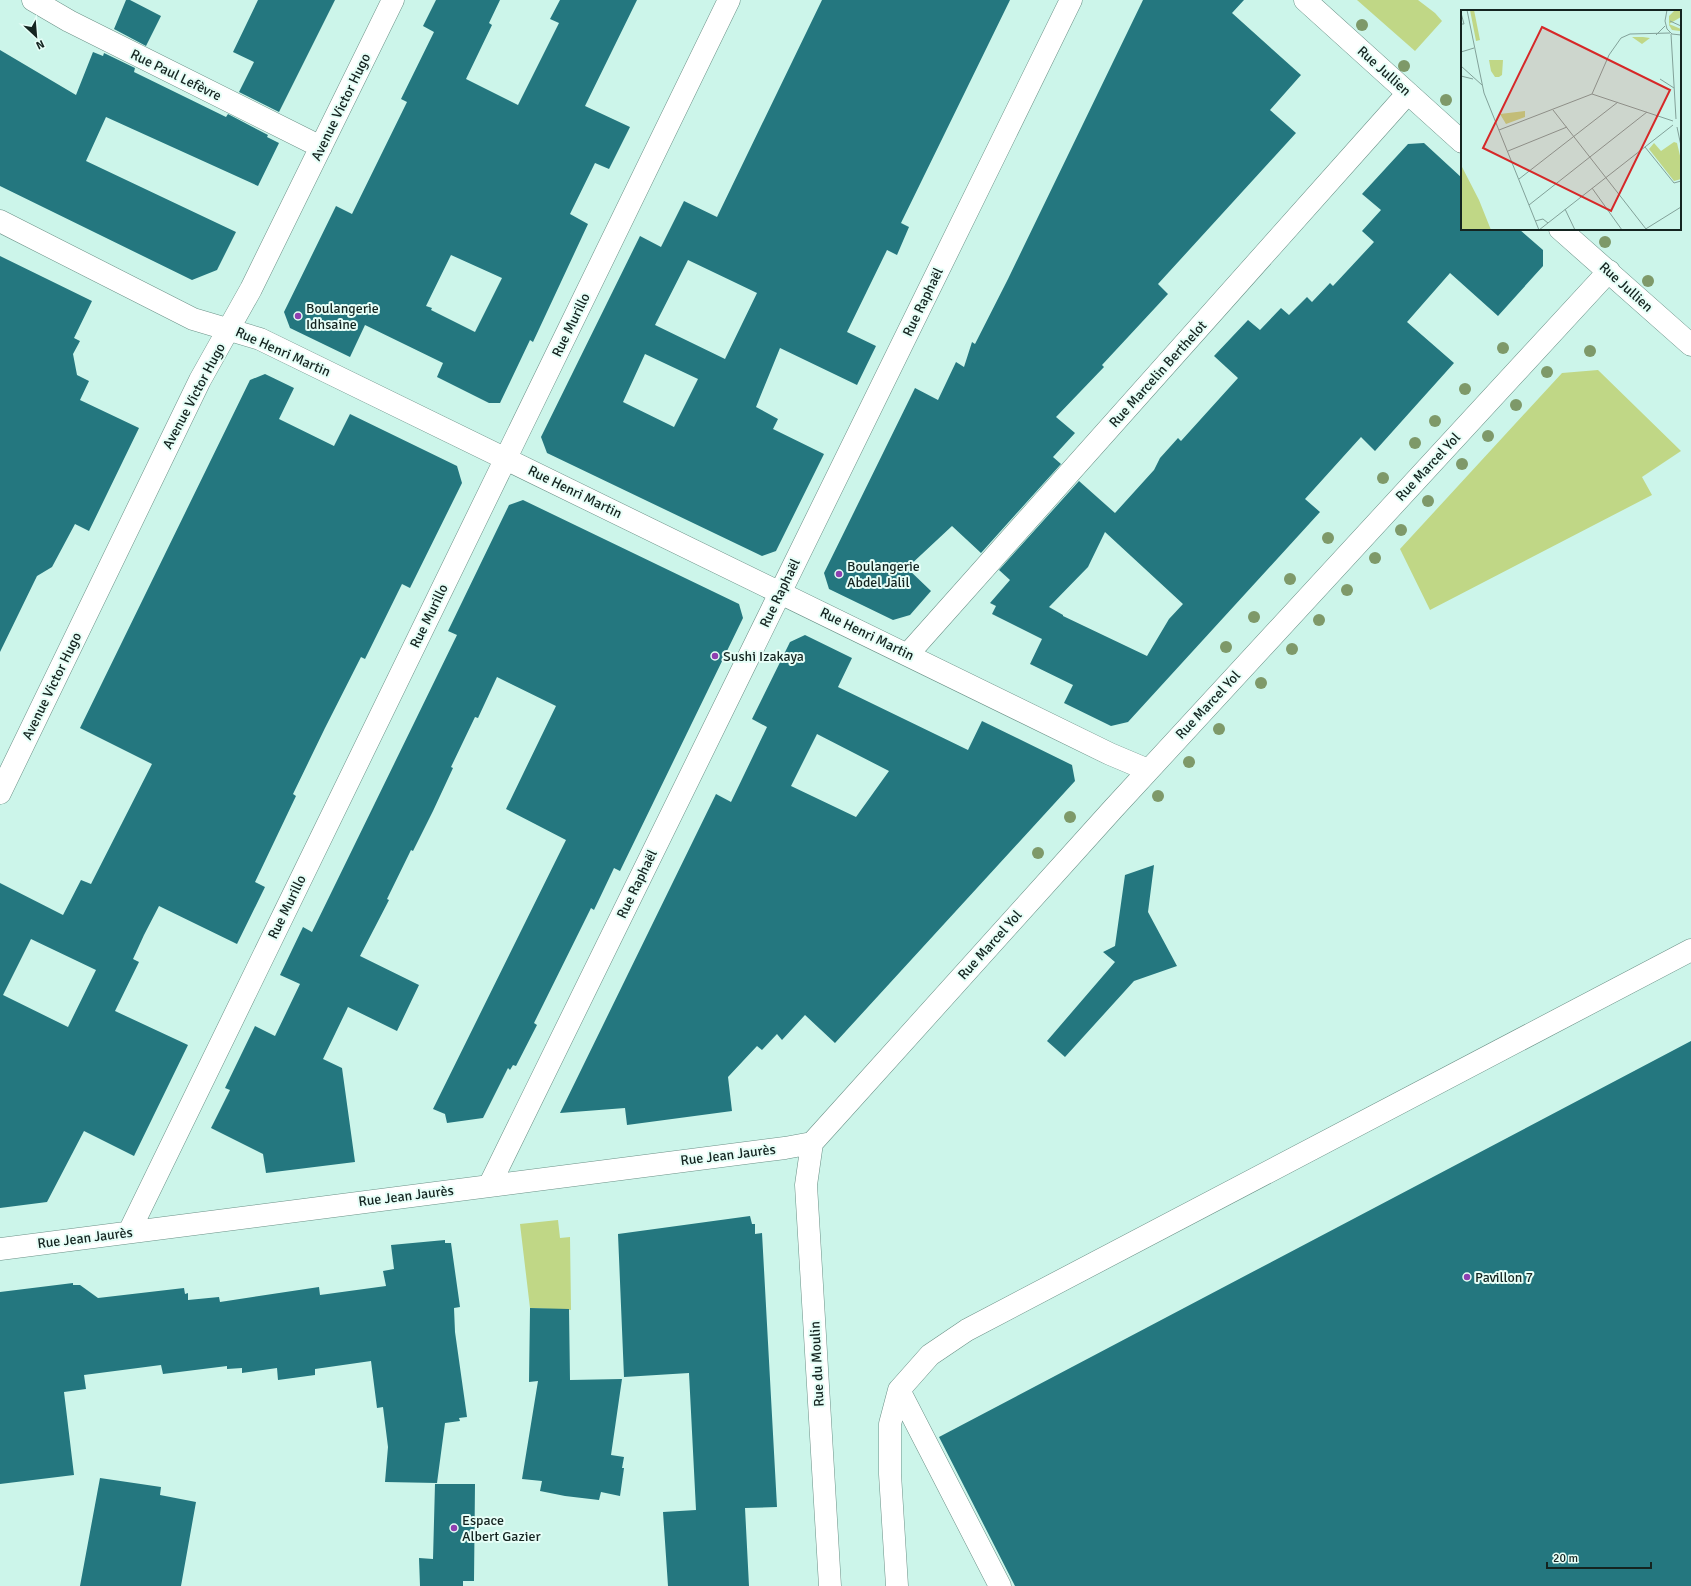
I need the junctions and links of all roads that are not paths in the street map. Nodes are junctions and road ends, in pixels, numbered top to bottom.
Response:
1 (33, 0) edge
2 (393, 0) edge
3 (729, 0) edge
4 (1071, 0) edge
5 (1305, 0) edge
6 (1408, 93) junction
7 (1461, 141) edge
8 (321, 147) junction
9 (0, 221) edge
10 (1561, 230) edge
11 (1609, 271) junction
12 (230, 329) junction
13 (1691, 345) edge
14 (506, 459) junction
15 (780, 592) junction
16 (908, 654) junction
17 (1148, 770) junction
18 (0, 793) edge
19 (1691, 950) edge
20 (812, 1143) junction
21 (489, 1186) junction
22 (130, 1232) junction
23 (0, 1249) edge
24 (899, 1390) junction
25 (830, 1586) edge
26 (898, 1586) edge
27 (1000, 1586) edge

1 - 8 street, Rue Paul Lefèvre
2 - 8 street, Avenue Victor Hugo
3 - 14 street, Rue Murillo
4 - 15 street, Rue Raphaël
5 - 6 street, Rue Jullien
6 - 7 street, Rue Jullien
6 - 16 street, Rue Marcelin Berthelot
8 - 12 street, Avenue Victor Hugo
9 - 12 street, Rue Henri Martin
10 - 11 street, Rue Jullien
11 - 13 street, Rue Jullien
11 - 17 street, Rue Marcel Yol
12 - 14 street, Rue Henri Martin
12 - 18 street, Avenue Victor Hugo
14 - 15 street, Rue Henri Martin
14 - 22 street, Rue Murillo
15 - 16 street, Rue Henri Martin
15 - 21 street, Rue Raphaël
16 - 17 street, Rue Henri Martin
17 - 20 street, Rue Marcel Yol
19 - 24 street
20 - 21 street, Rue Jean Jaurès
20 - 25 street, Rue du Moulin
21 - 22 street, Rue Jean Jaurès
22 - 23 street, Rue Jean Jaurès
24 - 26 street
24 - 27 street

